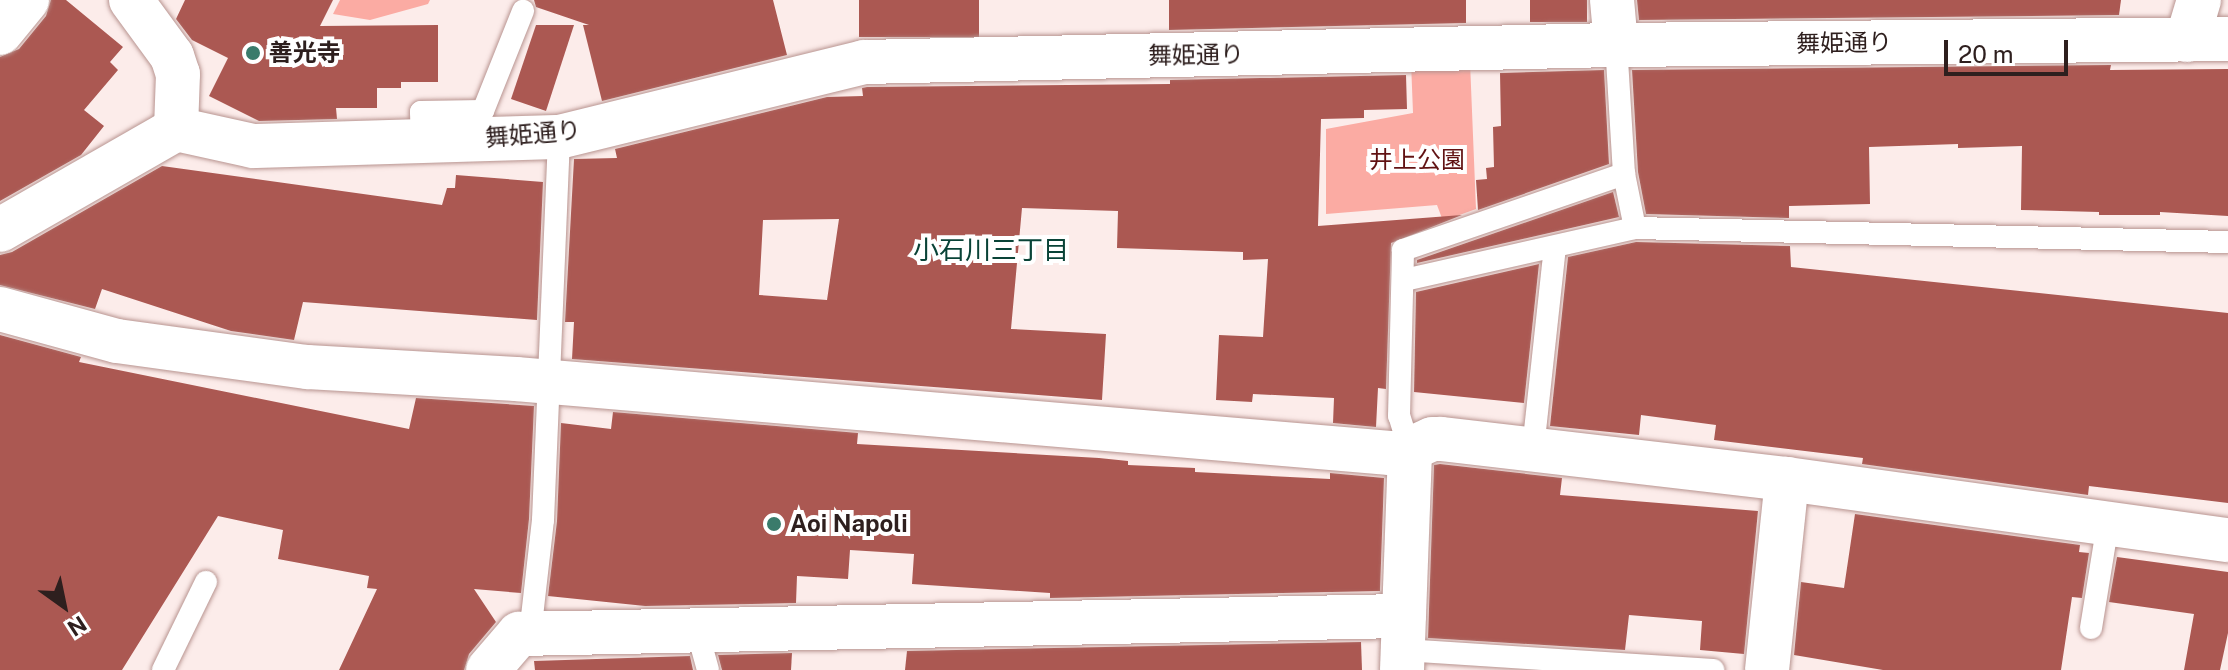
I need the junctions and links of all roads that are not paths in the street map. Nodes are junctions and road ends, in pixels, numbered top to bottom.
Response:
1 (27, 0) edge
2 (131, 0) edge
3 (1612, 0) edge
4 (523, 11) dead end
5 (2205, 26) edge
6 (0, 33) edge
7 (1616, 45) junction
8 (176, 129) junction
9 (559, 137) junction
10 (422, 141) junction
11 (1624, 174) junction
12 (1635, 228) junction
13 (0, 230) edge
14 (2228, 242) edge
15 (1555, 247) junction
16 (1404, 280) junction
17 (0, 309) edge
18 (551, 382) junction
19 (1533, 449) junction
20 (1410, 451) junction
21 (1787, 479) junction
22 (2108, 523) junction
23 (2228, 540) edge
24 (206, 582) dead end
25 (2091, 628) dead end
26 (530, 634) junction
27 (1403, 645) edge
28 (703, 650) edge
29 (163, 670) edge
30 (488, 670) edge
31 (1713, 670) edge
32 (1767, 670) edge

1 - 6 street
2 - 8 street
3 - 7 street
4 - 10 lane
5 - 7 street, 舞姫通り
7 - 9 street, 舞姫通り
7 - 11 lane
8 - 10 street, 舞姫通り
8 - 13 street
9 - 10 street, 舞姫通り
9 - 18 lane
11 - 12 lane
11 - 16 lane
12 - 14 lane
12 - 15 lane
15 - 16 lane
15 - 19 lane
16 - 20 lane
17 - 18 street
18 - 20 street
18 - 26 lane
19 - 20 street
19 - 21 street
20 - 27 street
21 - 22 street
21 - 32 street
22 - 23 street
22 - 25 lane
24 - 29 lane
26 - 28 street
26 - 30 street
27 - 28 street
27 - 31 lane

